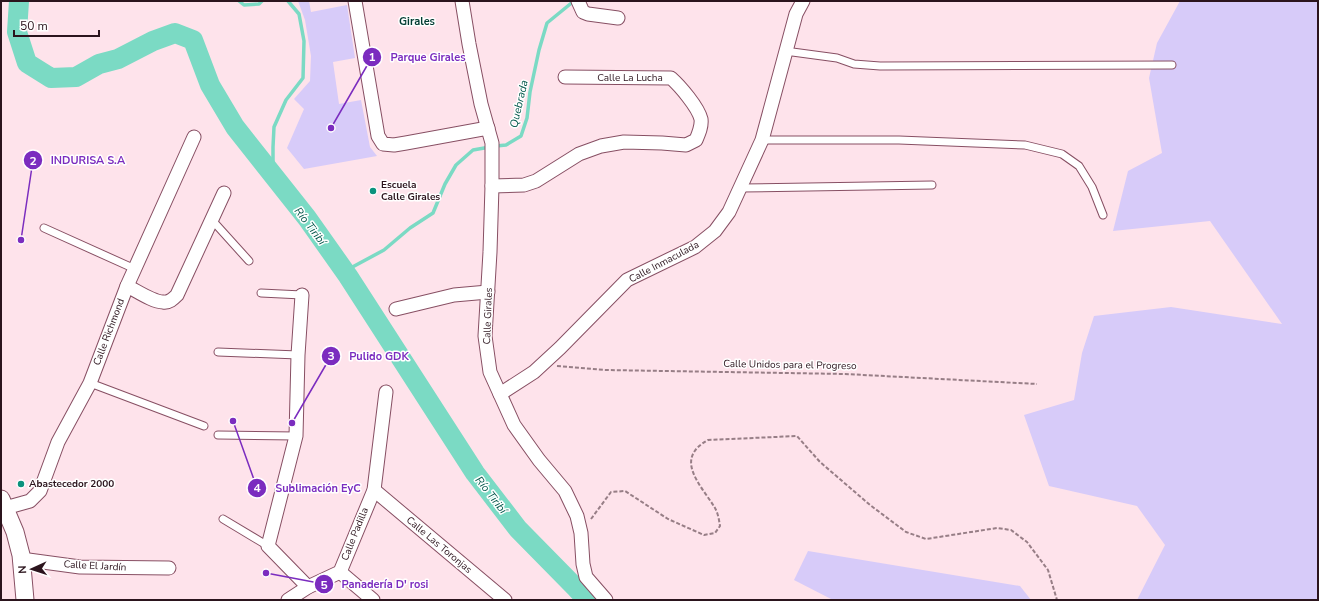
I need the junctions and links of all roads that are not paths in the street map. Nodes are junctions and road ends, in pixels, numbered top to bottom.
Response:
1 (355, 1) edge
2 (462, 1) edge
3 (578, 1) edge
4 (803, 1) edge
5 (618, 18) dead end
6 (785, 51) junction
7 (1172, 65) dead end
8 (565, 78) dead end
9 (488, 128) junction
10 (194, 137) dead end
11 (762, 140) junction
12 (932, 185) dead end
13 (492, 186) junction
14 (741, 188) junction
15 (224, 193) dead end
16 (1103, 214) dead end
17 (212, 220) junction
18 (44, 228) dead end
19 (250, 261) dead end
20 (135, 269) junction
21 (127, 286) junction
22 (488, 292) junction
23 (261, 293) dead end
24 (302, 296) joint
25 (396, 309) dead end
26 (218, 352) dead end
27 (298, 355) junction
28 (90, 383) junction
29 (386, 392) dead end
30 (500, 394) junction
31 (204, 426) dead end
32 (218, 435) dead end
33 (296, 436) junction
34 (374, 490) junction
35 (3, 503) edge
36 (222, 519) dead end
37 (268, 546) junction
38 (21, 559) junction
39 (169, 568) dead end
40 (340, 572) junction
41 (308, 587) junction
42 (25, 600) edge
43 (288, 600) edge
44 (373, 600) edge
45 (505, 600) edge
46 (606, 600) edge

1 - 9 street
2 - 9 street, Calle Girales
3 - 5 street
4 - 6 street, Calle Inmaculada
6 - 7 lane
6 - 11 street, Calle Inmaculada
8 - 13 street, Calle La Lucha
9 - 13 street, Calle Girales
10 - 20 street, Calle Richmond
11 - 14 street, Calle Inmaculada
11 - 16 lane
12 - 14 lane
13 - 22 street, Calle Girales
14 - 30 street, Calle Inmaculada
15 - 17 street
17 - 19 lane
17 - 21 street
18 - 20 lane
20 - 21 street, Calle Richmond
21 - 28 street, Calle Richmond
22 - 25 street
22 - 30 street, Calle Girales
23 - 24 lane
24 - 27 street
26 - 27 lane
27 - 33 street
28 - 31 lane
28 - 35 street, Calle Richmond
29 - 34 street, Calle Padilla
30 - 46 street, Calle Girales
32 - 33 lane
33 - 37 street
34 - 40 street, Calle Padilla
34 - 45 street, Calle Las Toronjas
35 - 38 street
36 - 37 lane
37 - 41 street
38 - 39 street, Calle El Jardín
38 - 42 street
40 - 41 street, Calle Padilla
40 - 44 street
41 - 43 street, Calle Padilla

